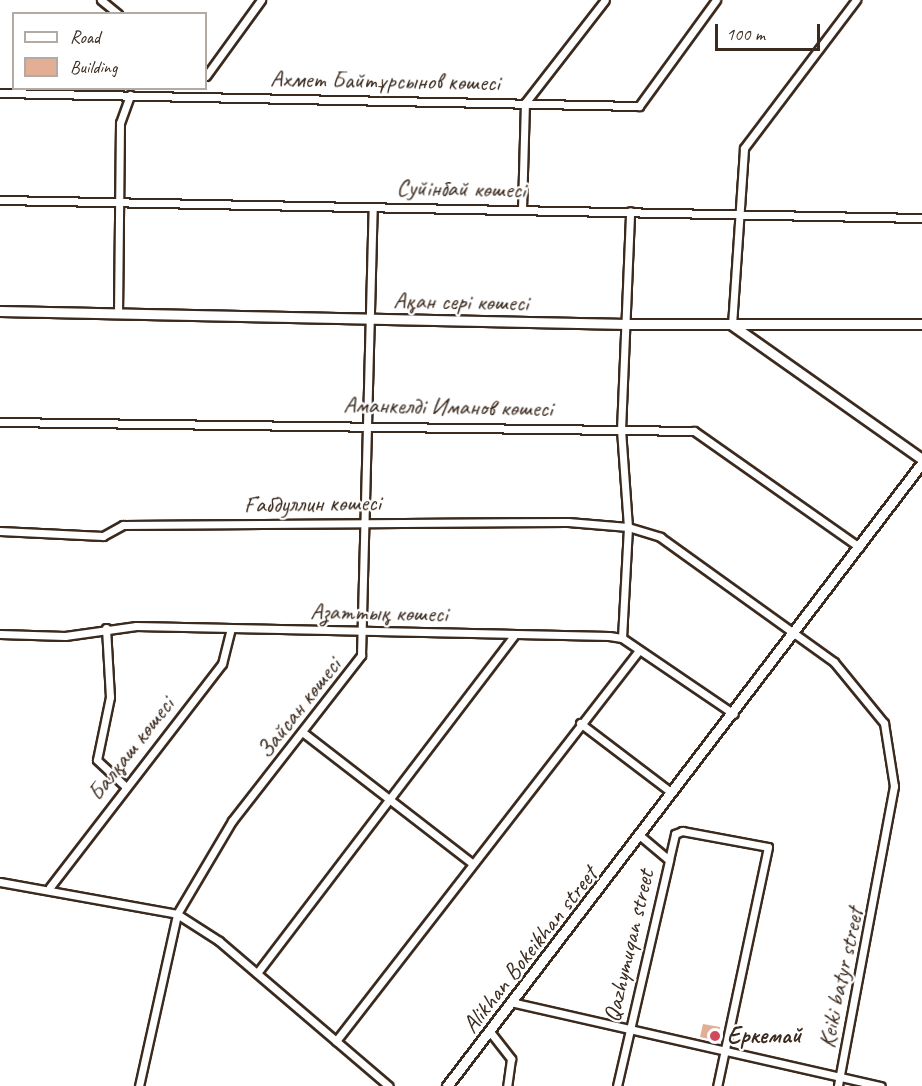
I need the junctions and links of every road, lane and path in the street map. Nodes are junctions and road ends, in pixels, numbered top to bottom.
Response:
1 (101, 0) edge
2 (261, 0) edge
3 (605, 0) edge
4 (716, 0) edge
5 (855, 0) edge
6 (116, 12) edge
7 (207, 75) edge
8 (201, 90) edge
9 (0, 93) edge
10 (130, 95) junction
11 (199, 97) junction
12 (525, 103) junction
13 (0, 200) edge
14 (120, 201) junction
15 (373, 208) junction
16 (522, 209) junction
17 (630, 211) junction
18 (736, 214) junction
19 (922, 218) edge
20 (0, 311) edge
21 (118, 314) junction
22 (370, 319) junction
23 (628, 324) junction
24 (922, 324) edge
25 (732, 325) junction
26 (0, 422) edge
27 (366, 425) junction
28 (621, 430) junction
29 (922, 461) edge
30 (365, 524) junction
31 (628, 527) junction
32 (0, 531) edge
33 (859, 548) junction
34 (106, 628) junction
35 (231, 629) junction
36 (362, 632) junction
37 (793, 633) junction
38 (0, 634) edge
39 (514, 636) junction
40 (622, 638) junction
41 (639, 651) junction
42 (734, 714) junction
43 (580, 723) junction
44 (305, 734) junction
45 (125, 786) junction
46 (671, 792) junction
47 (388, 799) junction
48 (642, 837) junction
49 (669, 860) junction
50 (472, 863) junction
51 (0, 882) edge
52 (50, 887) junction
53 (177, 914) junction
54 (257, 973) junction
55 (515, 1003) junction
56 (629, 1030) junction
57 (491, 1033) junction
58 (336, 1041) junction
59 (723, 1053) junction
60 (840, 1076) junction
61 (139, 1086) edge
62 (389, 1086) edge
63 (447, 1086) edge
64 (507, 1086) edge
65 (617, 1086) edge
66 (717, 1086) edge
67 (838, 1086) edge
68 (881, 1086) edge

1 - 6 street
2 - 7 street
3 - 12 street
4 - 12 street, Ахмет Байтұрсынов көшесі
5 - 18 street
8 - 11 street
9 - 10 street, Ахмет Байтұрсынов көшесі
10 - 11 street, Ахмет Байтұрсынов көшесі
10 - 14 street
11 - 12 street, Ахмет Байтұрсынов көшесі
12 - 16 street
13 - 14 street, Суйінбай көшесі
14 - 15 street, Суйінбай көшесі
14 - 21 street
15 - 16 street, Суйінбай көшесі
15 - 22 street, Зайсан көшесі
16 - 17 street, Суйінбай көшесі
17 - 18 street, Суйінбай көшесі
17 - 23 street
18 - 19 street, Суйінбай көшесі
18 - 25 street
20 - 21 street, Ақан сері көшесі
21 - 22 street, Ақан сері көшесі
22 - 23 street, Ақан сері көшесі
22 - 27 street, Зайсан көшесі
23 - 25 street, Ақан сері көшесі
23 - 28 street
24 - 25 street, Ақан сері көшесі
25 - 29 street
26 - 27 street, Аманкелді Иманов көшесі
27 - 28 street, Аманкелді Иманов көшесі
27 - 30 street, Зайсан көшесі
28 - 31 street
28 - 33 street, Аманкелді Иманов көшесі
29 - 33 street, Qazhymuqan street
30 - 31 street, Ғабдуллин көшесі
30 - 32 street, Ғабдуллин көшесі
30 - 36 street, Зайсан көшесі
31 - 37 street, Ғабдуллин көшесі
31 - 40 street
33 - 37 street, Qazhymuqan street
34 - 35 street, Азаттық көшесі
34 - 38 street, Азаттық көшесі
34 - 45 street
35 - 36 street, Азаттық көшесі
35 - 45 street, Балқаш көшесі
36 - 39 street, Азаттық көшесі
36 - 44 street, Зайсан көшесі
37 - 42 street, Qazhymuqan street
37 - 60 street, Keiki batyr street
39 - 40 street, Азаттық көшесі
39 - 47 street
40 - 41 street
41 - 42 street
41 - 43 street
42 - 46 street, Qazhymuqan street
43 - 46 street
43 - 50 street
44 - 47 street
44 - 53 street, Зайсан көшесі
45 - 52 street, Балқаш көшесі
46 - 48 street, Qazhymuqan street
47 - 50 street
47 - 54 street
48 - 49 street, Qazhymuqan street
48 - 55 street, Alikhan Bokeikhan street
49 - 56 street, Qazhymuqan street
49 - 59 street
50 - 58 street
51 - 52 street
52 - 53 street
53 - 54 street
53 - 61 street, Зайсан көшесі
54 - 58 street
55 - 56 street
55 - 57 street, Alikhan Bokeikhan street
56 - 59 street
56 - 65 street, Qazhymuqan street
57 - 63 street, Alikhan Bokeikhan street
57 - 64 street
58 - 62 street
59 - 60 street
59 - 66 street
60 - 67 street, Keiki batyr street
60 - 68 street

